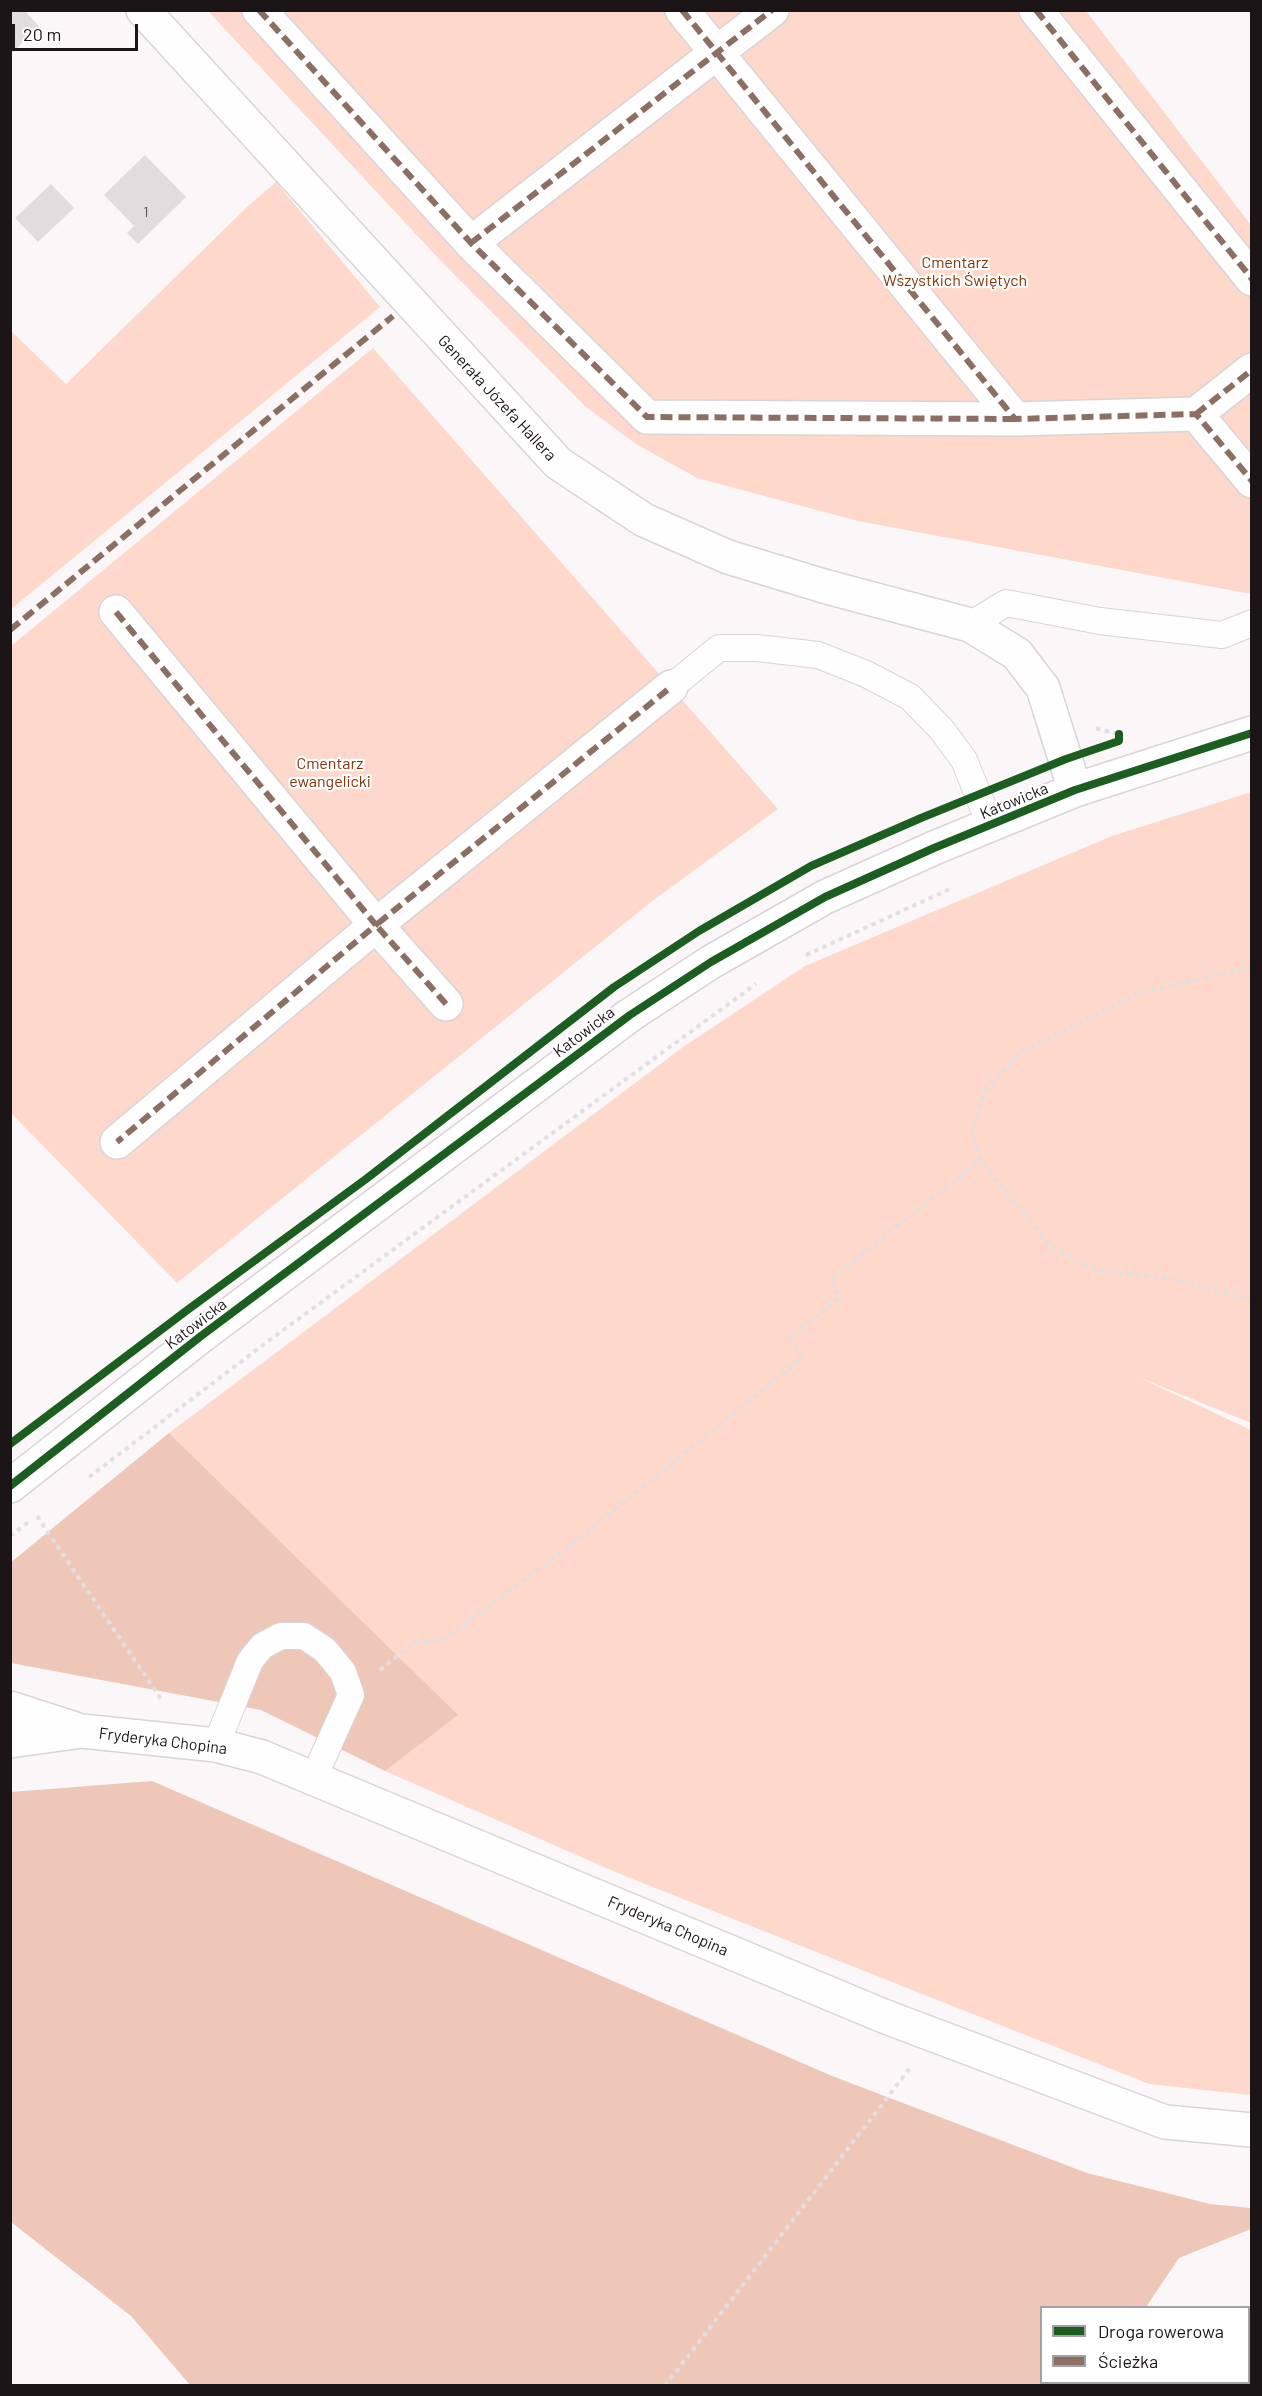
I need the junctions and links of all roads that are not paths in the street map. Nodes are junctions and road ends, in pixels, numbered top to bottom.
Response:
1 (143, 10) edge
2 (259, 10) edge
3 (682, 10) edge
4 (772, 10) edge
5 (1036, 10) edge
6 (717, 54) junction
7 (471, 243) junction
8 (1251, 279) edge
9 (1251, 370) edge
10 (1196, 414) junction
11 (1015, 419) junction
12 (1251, 481) edge
13 (116, 612) dead end
14 (1251, 623) edge
15 (970, 625) junction
16 (671, 687) joint
17 (1251, 733) edge
18 (1075, 790) junction
19 (990, 824) junction
20 (376, 925) junction
21 (446, 1004) dead end
22 (117, 1142) dead end
23 (10, 1486) edge
24 (10, 1708) edge
25 (82, 1731) junction
26 (10, 1742) edge
27 (216, 1745) junction
28 (314, 1777) junction
29 (1251, 2130) edge

1 - 15 street, Generała Józefa Hallera
2 - 7 street
3 - 6 street
4 - 6 street
5 - 8 street
6 - 7 street
6 - 11 street
7 - 11 street
9 - 10 street
10 - 11 street
10 - 12 street
13 - 20 street
14 - 15 lane
15 - 18 street, Generała Józefa Hallera
16 - 19 lane
16 - 20 street
17 - 18 street, Katowicka
18 - 19 street, Katowicka
19 - 23 street, Katowicka
20 - 21 street
20 - 22 street
24 - 25 street, Fryderyka Chopina
25 - 26 street, Fryderyka Chopina
25 - 27 street, Fryderyka Chopina
27 - 28 street, Fryderyka Chopina
27 - 28 lane
28 - 29 street, Fryderyka Chopina

